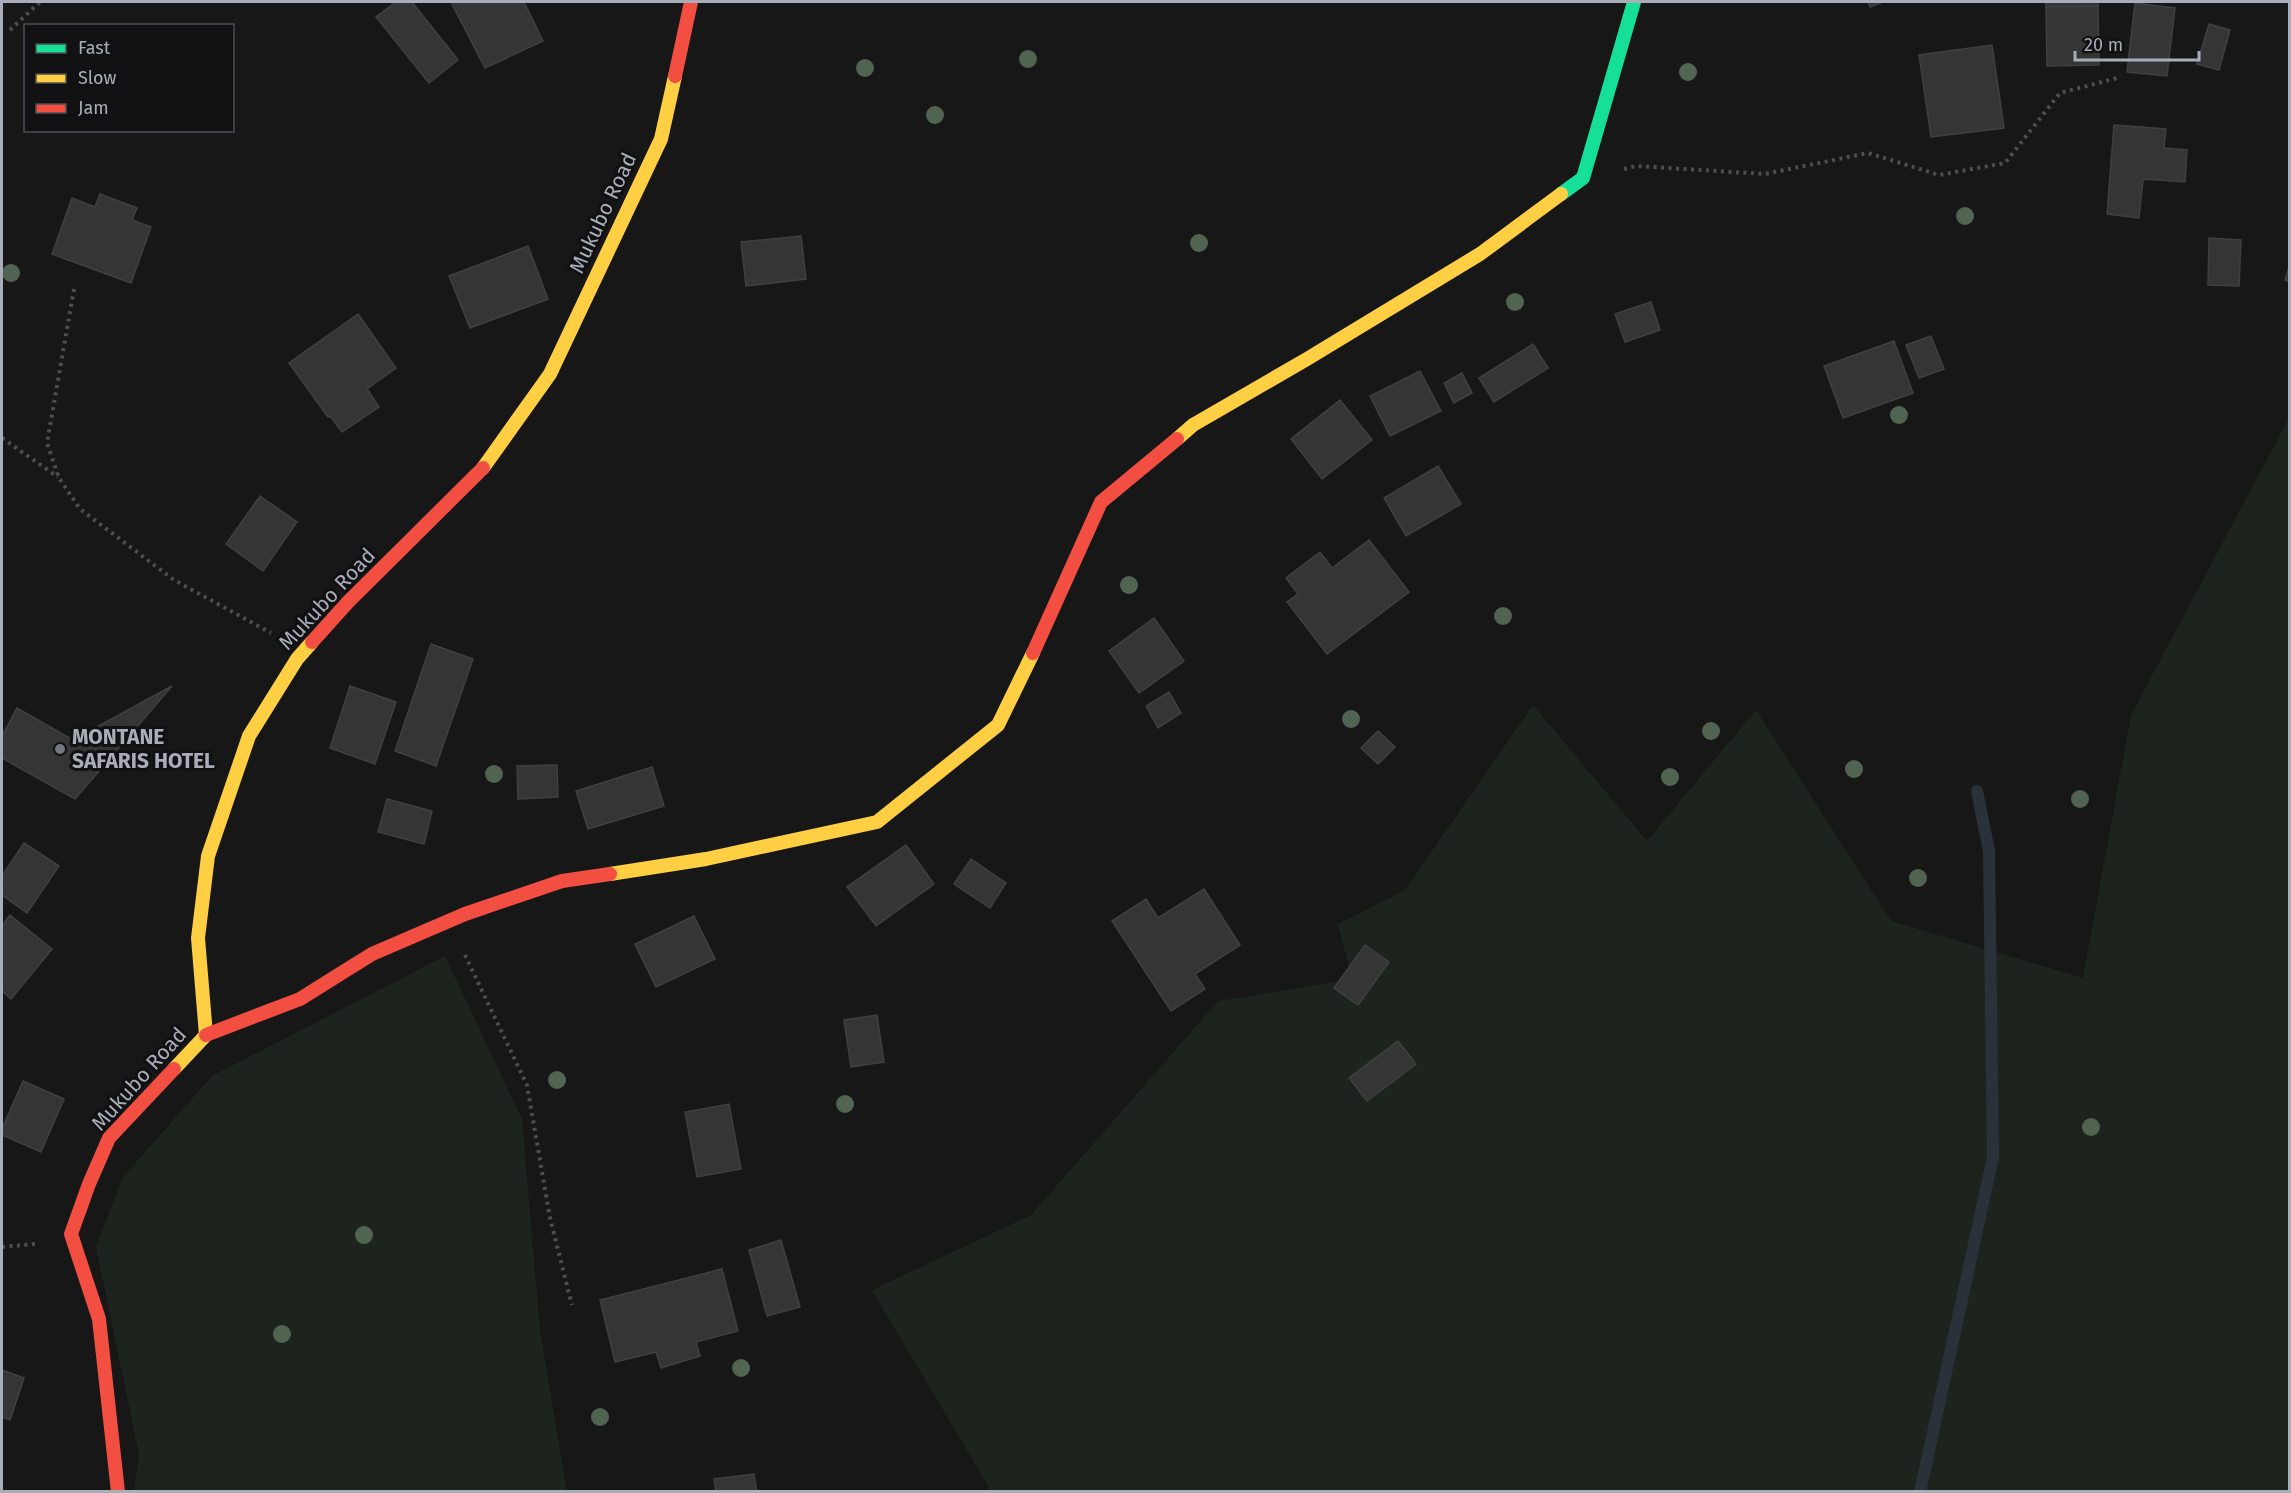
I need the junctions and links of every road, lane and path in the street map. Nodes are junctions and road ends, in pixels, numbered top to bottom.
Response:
1 (40, 2) edge
2 (691, 2) edge
3 (1634, 2) edge
4 (10, 30) dead end
5 (2121, 77) dead end
6 (1583, 178) junction
7 (74, 289) dead end
8 (2, 438) edge
9 (59, 478) junction
10 (297, 659) junction
11 (465, 914) junction
12 (206, 1035) junction
13 (572, 1305) dead end
14 (118, 1491) edge

1 - 4 path
2 - 10 street, Mukubo Road
3 - 6 street
5 - 6 path
6 - 11 street
7 - 9 path
8 - 9 path
9 - 10 path
10 - 12 street, Mukubo Road
11 - 12 street
11 - 13 path
12 - 14 street, Mukubo Road

